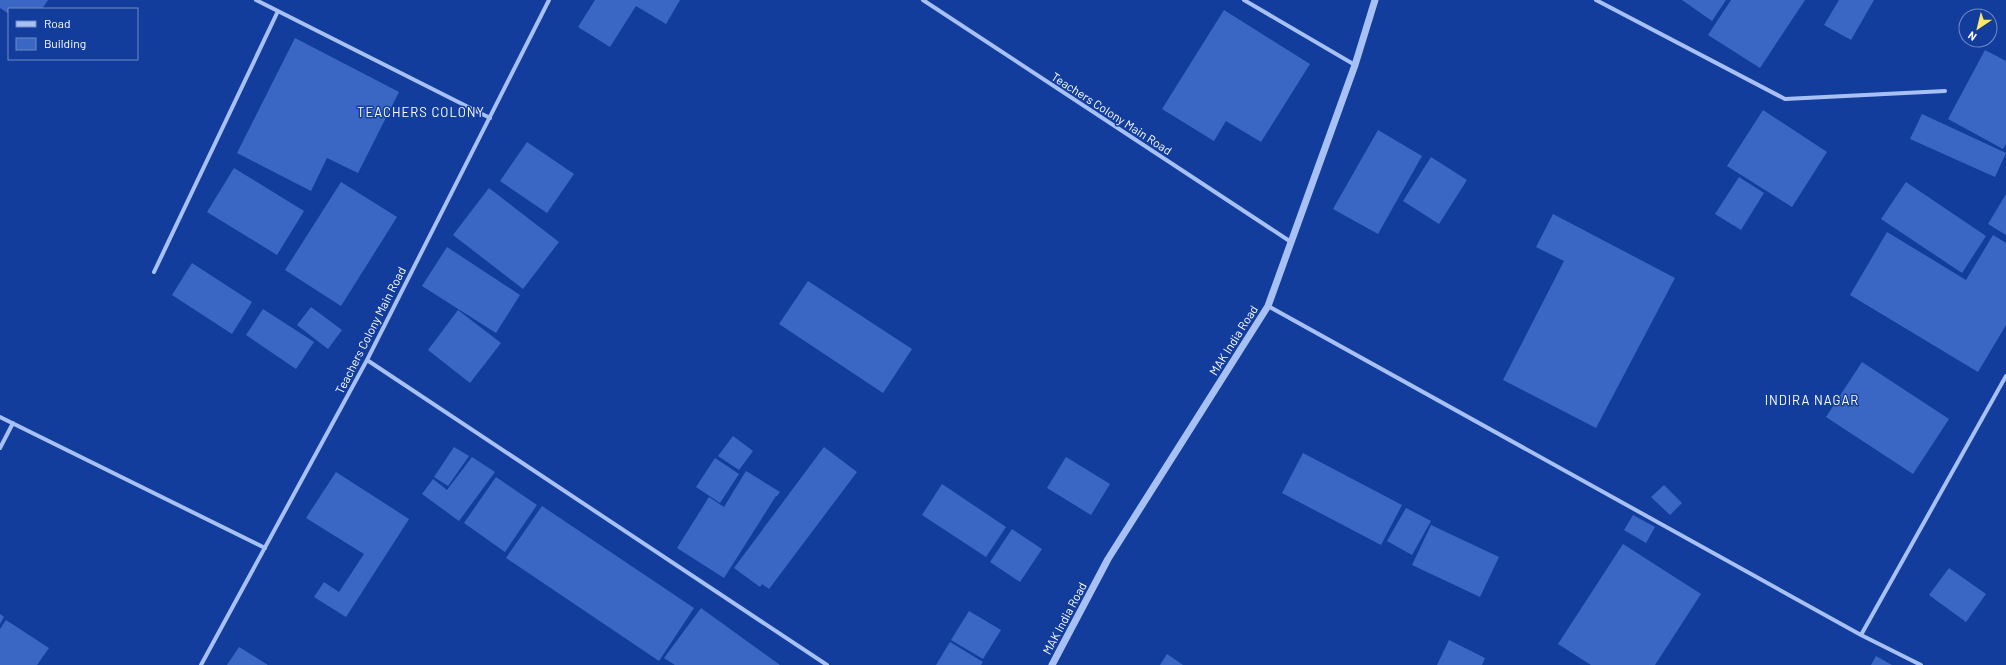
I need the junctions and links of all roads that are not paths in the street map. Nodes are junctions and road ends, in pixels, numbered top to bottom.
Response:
1 (256, 0) edge
2 (549, 0) edge
3 (923, 0) edge
4 (1244, 0) edge
5 (1375, 0) edge
6 (1596, 0) edge
7 (278, 11) junction
8 (1355, 65) junction
9 (1945, 91) dead end
10 (490, 118) junction
11 (1291, 242) junction
12 (154, 272) dead end
13 (1268, 306) junction
14 (367, 360) junction
15 (2006, 376) edge
16 (0, 417) edge
17 (13, 423) junction
18 (0, 448) edge
19 (265, 548) junction
20 (1861, 635) junction
21 (201, 665) edge
22 (827, 665) edge
23 (1052, 665) edge
24 (1921, 665) edge

1 - 7 street
2 - 10 street, Teachers Colony Main Road
3 - 11 street, Teachers Colony Main Road
4 - 8 street
5 - 8 street, MAK India Road
6 - 9 street
7 - 10 street
7 - 12 street
8 - 11 street, MAK India Road
10 - 14 street, Teachers Colony Main Road
11 - 13 street, MAK India Road
13 - 20 street
13 - 23 street, MAK India Road
14 - 19 street, Teachers Colony Main Road
14 - 22 street
15 - 20 street
16 - 17 street
17 - 18 street
17 - 19 street
19 - 21 street, Teachers Colony Main Road
20 - 24 street

